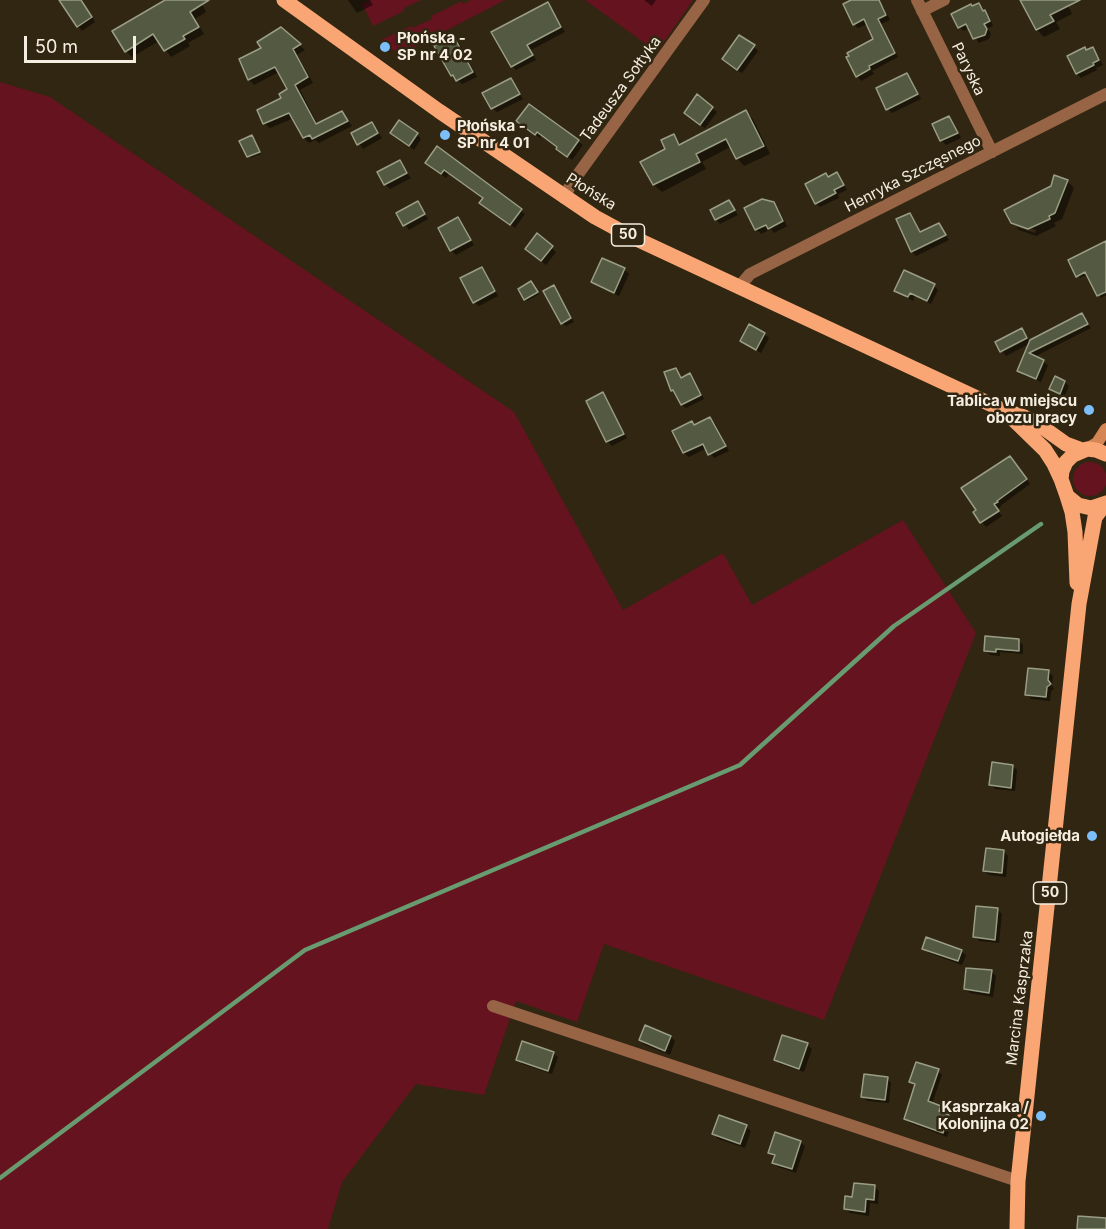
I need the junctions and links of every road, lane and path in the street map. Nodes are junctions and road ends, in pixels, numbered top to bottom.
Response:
1 (284, 0) edge
2 (704, 0) edge
3 (944, 0) edge
4 (920, 5) edge
5 (1106, 94) edge
6 (992, 152) junction
7 (564, 198) junction
8 (739, 287) junction
9 (1005, 411) junction
10 (1106, 429) edge
11 (1084, 450) junction
12 (1106, 454) edge
13 (1061, 479) junction
14 (1066, 496) junction
15 (1106, 503) edge
16 (1079, 604) junction
17 (493, 1006) dead end
18 (1018, 1181) junction
19 (1006, 1229) edge
20 (1017, 1229) edge

1 - 7 main road, Płońska / 50
2 - 7 street, Tadeusza Sołtyka
3 - 4 street
4 - 6 street, Paryska
5 - 6 street, Henryka Szczęsnego
6 - 8 street, Henryka Szczęsnego
7 - 8 main road, Płońska / 50
8 - 9 main road, Płońska / 50
9 - 11 main road, Płońska / 50
9 - 13 main road, Płońska / 50
10 - 11 main road
11 - 12 main road, Płońska
11 - 13 main road
13 - 14 main road, Płońska
14 - 15 main road
14 - 16 main road, Marcina Kasprzaka / 50
15 - 16 main road, Marcina Kasprzaka / 50
16 - 18 main road, Marcina Kasprzaka / 50
17 - 18 street
18 - 19 main road, Marcina Kasprzaka / 50
18 - 20 main road, Marcina Kasprzaka / 50

